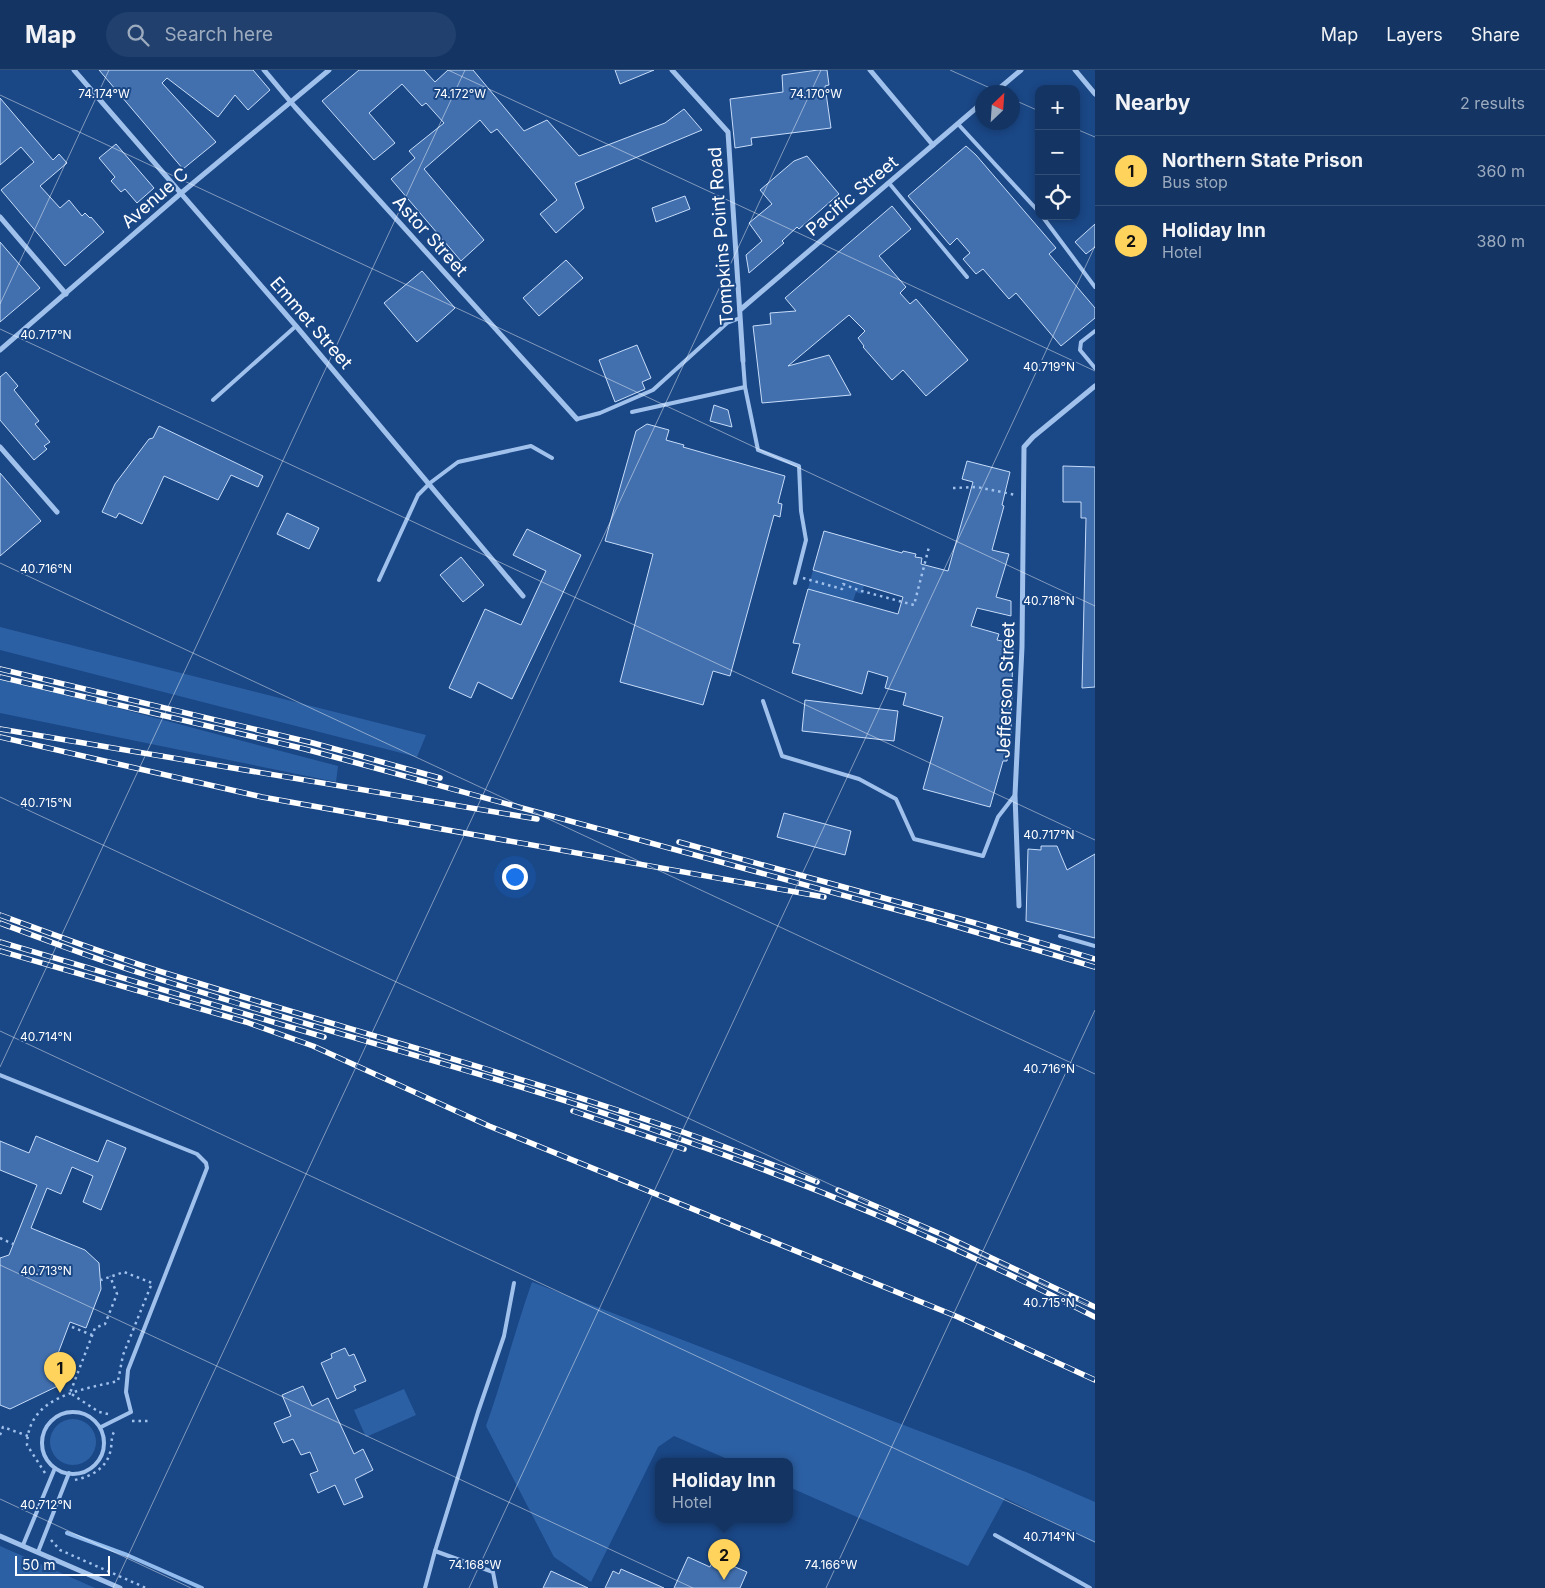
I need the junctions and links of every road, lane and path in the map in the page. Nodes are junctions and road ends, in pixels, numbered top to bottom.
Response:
1 (74, 70) edge
2 (264, 70) edge
3 (329, 70) edge
4 (672, 70) edge
5 (870, 70) edge
6 (1021, 70) edge
7 (1075, 70) edge
8 (1003, 85) edge
9 (1095, 94) edge
10 (291, 103) junction
11 (975, 109) edge
12 (958, 124) junction
13 (933, 145) junction
14 (889, 183) junction
15 (180, 194) junction
16 (1035, 208) edge
17 (0, 217) edge
18 (1045, 220) edge
19 (967, 277) dead end
20 (1095, 287) edge
21 (66, 294) junction
22 (740, 310) junction
23 (740, 318) junction
24 (296, 326) junction
25 (1095, 331) edge
26 (0, 350) edge
27 (743, 361) joint
28 (1095, 368) edge
29 (1095, 386) edge
30 (745, 387) junction
31 (213, 400) dead end
32 (632, 412) dead end
33 (577, 419) joint
34 (0, 447) edge
35 (552, 458) dead end
36 (430, 483) junction
37 (953, 488) dead end
38 (1024, 496) junction
39 (57, 512) dead end
40 (929, 547) dead end
41 (796, 576) junction
42 (379, 580) dead end
43 (795, 583) dead end
44 (524, 596) dead end
45 (763, 701) dead end
46 (1015, 795) junction
47 (1019, 906) dead end
48 (1060, 936) dead end
49 (1095, 946) edge
50 (0, 1075) edge
51 (0, 1238) edge
52 (13, 1244) dead end
53 (110, 1276) junction
54 (101, 1280) dead end
55 (514, 1282) dead end
56 (72, 1328) dead end
57 (92, 1335) junction
58 (118, 1381) junction
59 (118, 1387) dead end
60 (70, 1393) junction
61 (113, 1412) dead end
62 (148, 1421) dead end
63 (126, 1424) dead end
64 (101, 1427) junction
65 (119, 1427) dead end
66 (0, 1435) edge
67 (28, 1436) junction
68 (55, 1468) junction
69 (69, 1474) junction
70 (45, 1479) dead end
71 (70, 1484) dead end
72 (46, 1532) junction
73 (994, 1535) dead end
74 (0, 1536) edge
75 (23, 1546) junction
76 (435, 1551) junction
77 (38, 1552) junction
78 (120, 1588) edge
79 (146, 1588) edge
80 (426, 1588) edge
81 (496, 1588) edge
82 (1090, 1588) edge

1 - 15 street, Emmet Street
2 - 10 street, Astor Street
3 - 10 street, Avenue C
4 - 22 street, Tompkins Point Road
5 - 13 street
6 - 8 street
7 - 9 street
10 - 15 street, Avenue C
10 - 33 street, Astor Street
11 - 12 street, Pacific Street
12 - 13 street, Pacific Street
12 - 16 lane
13 - 14 street, Pacific Street
14 - 19 lane
14 - 22 street, Pacific Street
15 - 21 street, Avenue C
15 - 24 street, Emmet Street
17 - 21 street
18 - 20 lane
21 - 26 street, Avenue C
22 - 23 street, Tompkins Point Road
23 - 27 street, Tompkins Point Road
23 - 33 lane
24 - 31 lane
24 - 36 street, Emmet Street
25 - 28 lane
27 - 30 lane
29 - 38 street, Jefferson Street
30 - 32 lane
30 - 41 lane
34 - 39 street
35 - 36 lane
36 - 42 lane
36 - 44 street, Emmet Street
37 - 38 path
38 - 46 street, Jefferson Street
40 - 41 path
41 - 43 lane
45 - 46 lane
46 - 47 street, Jefferson Street
48 - 49 lane
50 - 64 lane
51 - 52 path
53 - 54 path
53 - 57 path
53 - 58 path
55 - 76 lane
56 - 57 path
57 - 60 path
58 - 59 path
58 - 60 path
60 - 61 path
60 - 67 path
62 - 63 path
64 - 68 lane
64 - 69 lane
65 - 71 path
66 - 67 path
67 - 70 path
68 - 69 lane
68 - 75 lane
69 - 72 lane
72 - 77 lane
72 - 79 path
73 - 82 lane
74 - 75 street
75 - 77 street
76 - 80 lane
76 - 81 lane
77 - 78 street

